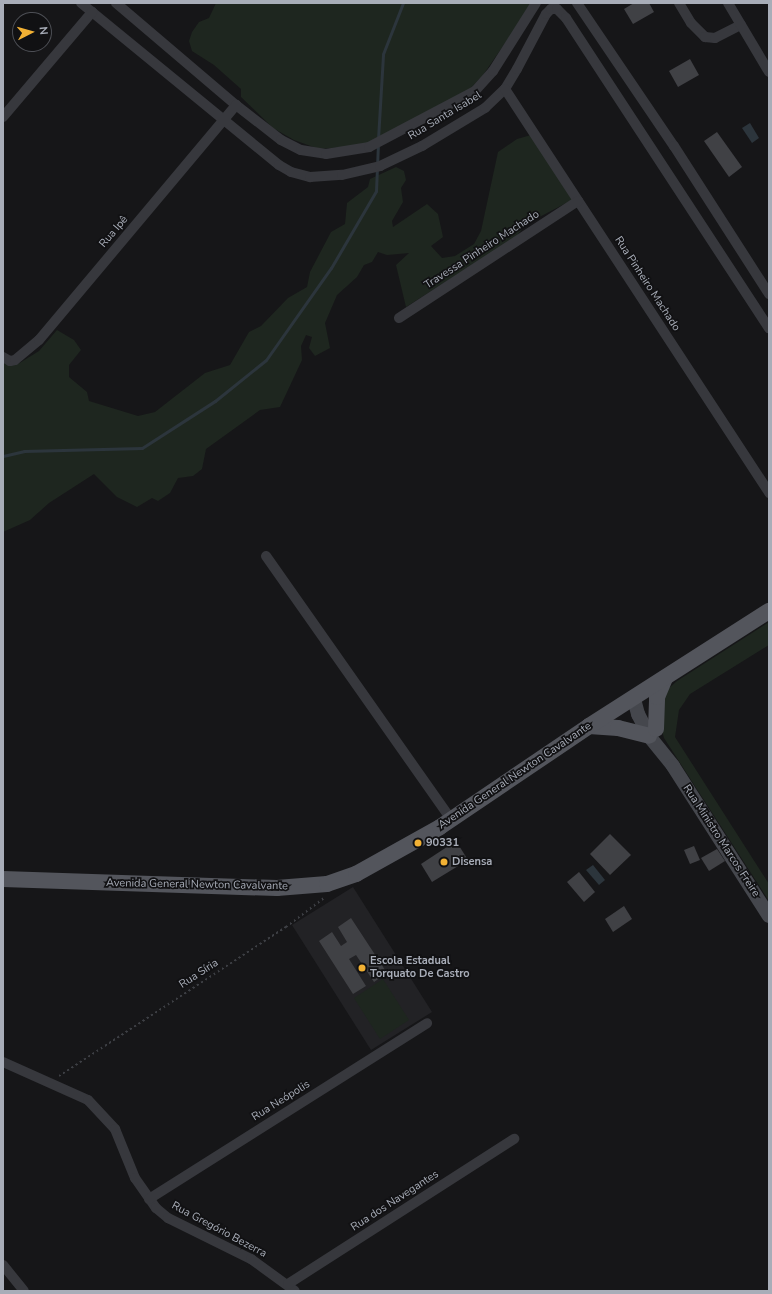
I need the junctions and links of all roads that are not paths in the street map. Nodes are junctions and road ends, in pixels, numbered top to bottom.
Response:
1 (81, 3) edge
2 (116, 3) edge
3 (536, 3) edge
4 (577, 3) edge
5 (679, 3) edge
6 (728, 3) edge
7 (92, 12) junction
8 (741, 25) junction
9 (769, 72) edge
10 (505, 89) junction
11 (236, 105) junction
12 (3, 117) edge
13 (224, 119) junction
14 (578, 202) junction
15 (769, 294) edge
16 (399, 318) dead end
17 (769, 328) edge
18 (3, 357) edge
19 (769, 493) edge
20 (266, 556) dead end
21 (769, 611) edge
22 (665, 678) junction
23 (634, 699) junction
24 (589, 726) junction
25 (653, 733) junction
26 (451, 820) junction
27 (3, 879) edge
28 (769, 916) edge
29 (427, 1023) dead end
30 (3, 1062) edge
31 (514, 1139) dead end
32 (149, 1199) junction
33 (3, 1265) edge
34 (291, 1288) edge
35 (24, 1291) edge

1 - 7 street
2 - 11 street, Rua Santa Isabel
3 - 11 street, Rua Santa Isabel
4 - 15 street
5 - 8 street
6 - 8 street
7 - 12 street
7 - 13 street, Rua Santa Isabel
8 - 9 street
10 - 13 street, Rua Santa Isabel
10 - 14 street, Rua Pinheiro Machado
10 - 17 street, Rua Santa Isabel
11 - 13 street, Rua Ipê
13 - 18 street, Rua Ipê
14 - 16 street, Travessa Pinheiro Machado
14 - 19 street, Rua Pinheiro Machado
20 - 26 street
21 - 22 main road, Avenida General Newton Cavalvante
22 - 23 main road, Avenida General Newton Cavalvante
22 - 25 main road
23 - 24 main road, Avenida General Newton Cavalvante
23 - 25 main road, Rua Ministro Marcos Freire
24 - 25 main road
24 - 26 main road, Avenida General Newton Cavalvante
25 - 28 main road, Rua Ministro Marcos Freire
26 - 27 main road, Avenida General Newton Cavalvante
29 - 32 street, Rua Neópolis
30 - 32 street, Rua Gregório Bezerra
31 - 34 street, Rua dos Navegantes
32 - 34 street, Rua Gregório Bezerra
33 - 35 street

